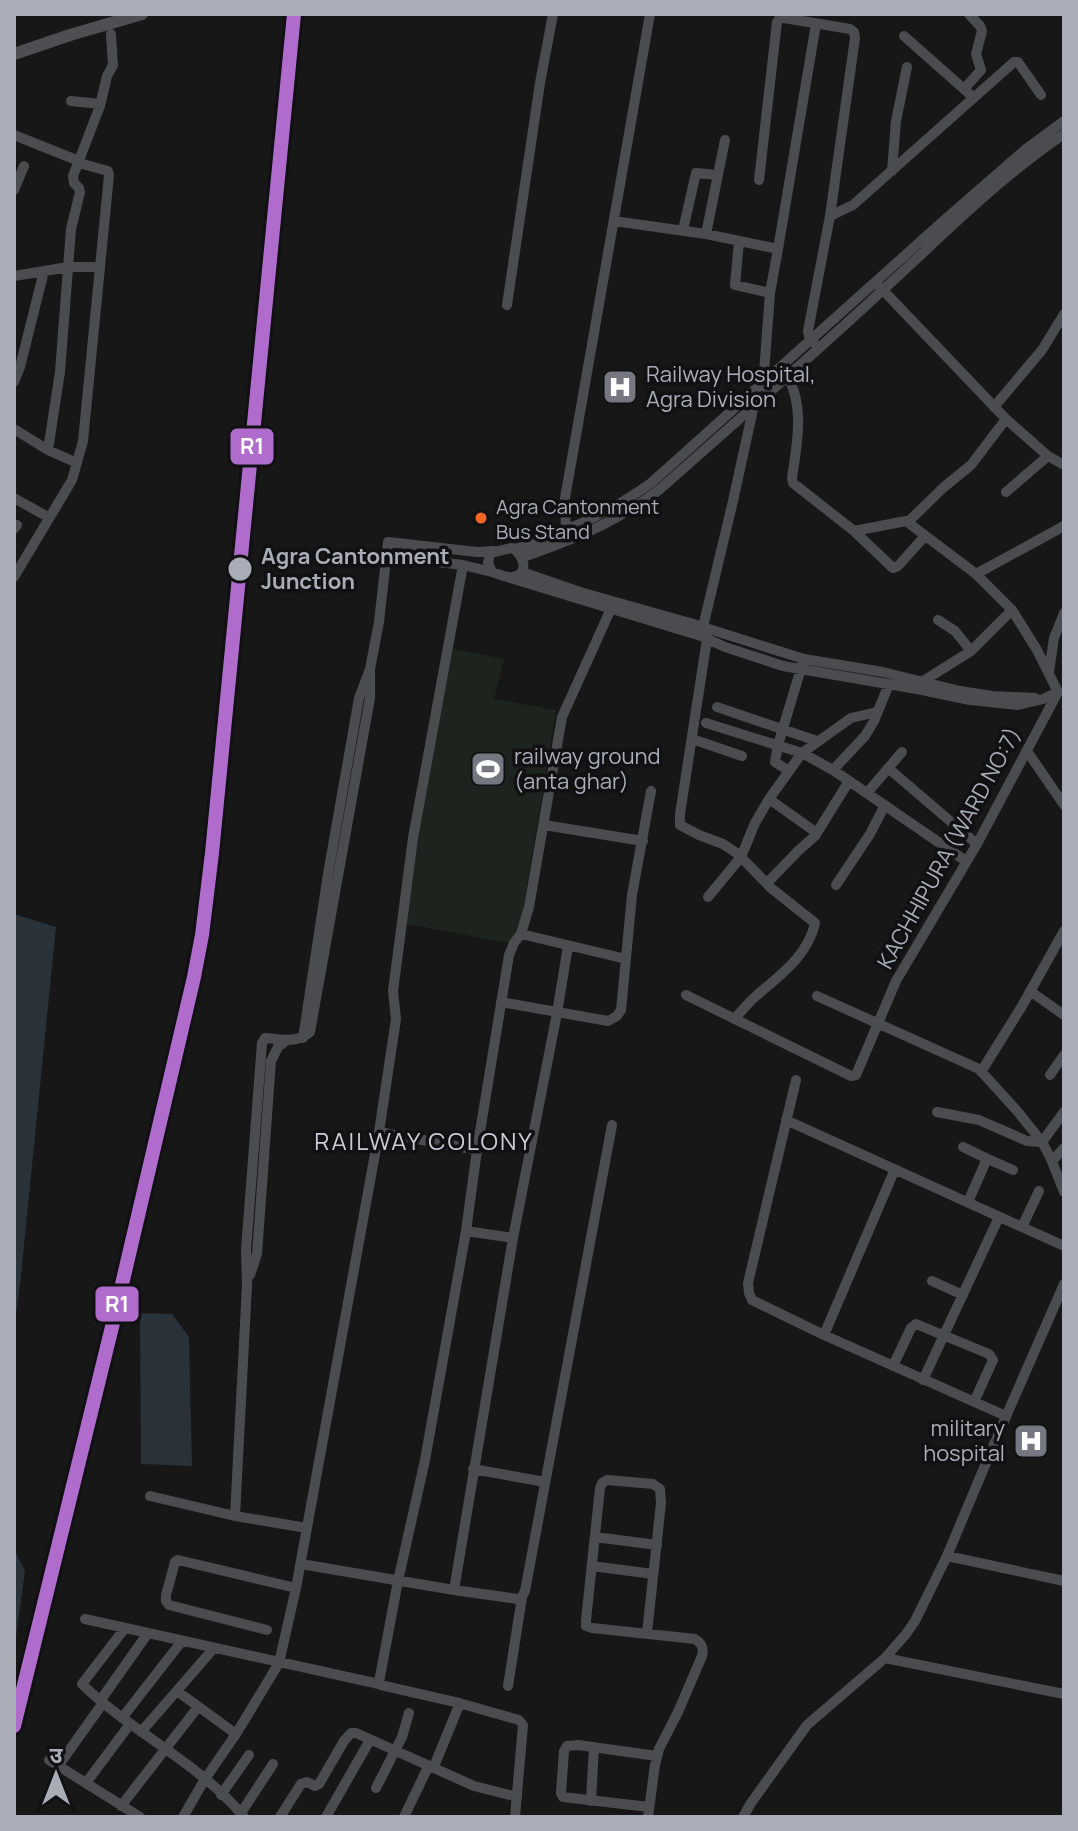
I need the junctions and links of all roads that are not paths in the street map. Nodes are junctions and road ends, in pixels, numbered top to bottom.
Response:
1 (142, 14) edge
2 (553, 14) edge
3 (650, 14) edge
4 (969, 14) edge
5 (816, 24) junction
6 (111, 34) dead end
7 (904, 36) dead end
8 (14, 54) edge
9 (907, 67) dead end
10 (964, 89) junction
11 (1041, 95) dead end
12 (973, 97) junction
13 (71, 101) dead end
14 (100, 104) junction
15 (1064, 121) edge
16 (1064, 134) edge
17 (14, 135) edge
18 (725, 140) dead end
19 (79, 162) junction
20 (24, 166) dead end
21 (892, 171) junction
22 (718, 175) junction
23 (759, 180) dead end
24 (14, 190) edge
25 (830, 216) junction
26 (614, 221) junction
27 (683, 230) junction
28 (706, 234) junction
29 (739, 241) junction
30 (778, 249) junction
31 (68, 267) junction
32 (100, 267) junction
33 (44, 271) junction
34 (14, 276) edge
35 (879, 286) junction
36 (770, 293) junction
37 (507, 305) dead end
38 (1064, 314) edge
39 (815, 344) junction
40 (787, 375) junction
41 (14, 382) edge
42 (761, 390) junction
43 (754, 405) junction
44 (994, 407) junction
45 (1006, 419) junction
46 (14, 429) edge
47 (48, 450) junction
48 (1048, 456) junction
49 (77, 463) junction
50 (1064, 465) edge
51 (1006, 492) dead end
52 (14, 498) edge
53 (48, 517) junction
54 (908, 522) junction
55 (1064, 526) edge
56 (854, 531) junction
57 (566, 536) junction
58 (925, 536) junction
59 (493, 551) junction
60 (519, 553) junction
61 (387, 556) junction
62 (463, 565) junction
63 (492, 572) junction
64 (522, 572) junction
65 (976, 574) junction
66 (14, 577) edge
67 (507, 577) junction
68 (612, 605) junction
69 (1012, 610) junction
70 (1064, 613) edge
71 (938, 620) dead end
72 (703, 634) junction
73 (971, 651) junction
74 (802, 664) junction
75 (1049, 675) junction
76 (889, 684) junction
77 (919, 685) junction
78 (1061, 691) edge
79 (717, 707) dead end
80 (877, 712) junction
81 (706, 723) dead end
82 (783, 728) junction
83 (692, 739) junction
84 (817, 741) junction
85 (778, 745) junction
86 (1027, 751) junction
87 (902, 752) dead end
88 (802, 753) junction
89 (742, 756) dead end
90 (888, 768) junction
91 (833, 770) junction
92 (789, 771) junction
93 (849, 781) junction
94 (651, 791) dead end
95 (867, 793) junction
96 (769, 799) junction
97 (885, 805) junction
98 (1064, 805) edge
99 (544, 825) junction
100 (817, 833) junction
101 (643, 841) junction
102 (977, 844) junction
103 (741, 857) junction
104 (966, 861) junction
105 (767, 883) junction
106 (836, 885) dead end
107 (708, 897) dead end
108 (1064, 931) edge
109 (521, 934) junction
110 (568, 946) junction
111 (626, 959) junction
112 (1030, 991) junction
113 (686, 995) dead end
114 (817, 996) dead end
115 (501, 1002) junction
116 (557, 1013) junction
117 (1064, 1015) edge
118 (734, 1019) junction
119 (878, 1025) junction
120 (286, 1041) junction
121 (1064, 1055) edge
122 (981, 1072) junction
123 (1050, 1075) dead end
124 (796, 1080) dead end
125 (937, 1112) dead end
126 (1064, 1112) edge
127 (786, 1120) junction
128 (612, 1125) dead end
129 (379, 1132) junction
130 (260, 1133) junction
131 (1042, 1142) junction
132 (963, 1147) dead end
133 (1064, 1148) edge
134 (477, 1150) junction
135 (990, 1160) junction
136 (1052, 1161) junction
137 (895, 1169) junction
138 (1013, 1170) dead end
139 (1039, 1191) dead end
140 (1064, 1192) edge
141 (968, 1202) junction
142 (999, 1217) junction
143 (1022, 1227) junction
144 (466, 1231) junction
145 (513, 1238) junction
146 (1064, 1246) edge
147 (932, 1281) dead end
148 (1064, 1284) edge
149 (963, 1295) junction
150 (824, 1335) junction
151 (944, 1335) junction
152 (893, 1366) junction
153 (923, 1380) junction
154 (974, 1402) junction
155 (1006, 1416) junction
156 (473, 1469) junction
157 (545, 1482) junction
158 (150, 1496) dead end
159 (235, 1516) junction
160 (307, 1528) junction
161 (595, 1537) junction
162 (657, 1545) junction
163 (947, 1556) junction
164 (301, 1564) junction
165 (592, 1566) junction
166 (653, 1574) junction
167 (398, 1581) junction
168 (1064, 1581) edge
169 (296, 1588) junction
170 (454, 1590) junction
171 (522, 1597) junction
172 (85, 1619) dead end
173 (125, 1628) junction
174 (267, 1630) dead end
175 (148, 1633) junction
176 (647, 1633) junction
177 (182, 1641) junction
178 (214, 1648) junction
179 (885, 1658) junction
180 (279, 1663) junction
181 (379, 1684) junction
182 (508, 1686) dead end
183 (177, 1691) junction
184 (1064, 1694) edge
185 (101, 1702) junction
186 (459, 1703) junction
187 (198, 1707) junction
188 (409, 1713) dead end
189 (126, 1721) junction
190 (141, 1732) junction
191 (236, 1734) junction
192 (370, 1740) junction
193 (594, 1747) junction
194 (165, 1750) junction
195 (396, 1751) junction
196 (249, 1755) dead end
197 (657, 1756) junction
198 (273, 1764) dead end
199 (429, 1766) junction
200 (205, 1779) junction
201 (86, 1783) junction
202 (376, 1788) dead end
203 (221, 1795) junction
204 (517, 1797) junction
205 (591, 1801) junction
206 (121, 1806) junction
207 (649, 1812) edge
208 (242, 1815) edge
209 (140, 1817) edge
210 (183, 1817) edge
211 (280, 1817) edge
212 (326, 1817) edge
213 (404, 1817) edge
214 (515, 1817) edge
215 (743, 1817) edge

1 - 8 main road
2 - 37 street
3 - 26 street
4 - 10 street
5 - 23 street
5 - 25 street
5 - 30 street
6 - 14 street
7 - 10 street
9 - 21 street
10 - 12 street
11 - 12 street
12 - 21 street
13 - 14 street
14 - 19 street
15 - 35 street
16 - 35 street
17 - 19 street
18 - 22 street
19 - 31 street
19 - 32 street
20 - 24 street
21 - 25 street
22 - 27 street
22 - 28 street
25 - 39 street
26 - 27 street
26 - 57 street
27 - 28 street
28 - 29 street
29 - 30 street
29 - 36 street
30 - 36 street
31 - 32 street
31 - 33 street
31 - 47 street
32 - 49 street
33 - 34 street
33 - 41 street
35 - 39 street
35 - 44 street
36 - 42 street
38 - 44 street
39 - 40 street
39 - 42 street
40 - 42 street
40 - 56 street
42 - 43 street
42 - 57 street
43 - 57 street
43 - 72 street
44 - 45 street
45 - 48 street
45 - 54 street
46 - 47 street
47 - 49 street
48 - 50 street
48 - 51 street
49 - 53 street
52 - 53 street
53 - 66 street
54 - 56 street
54 - 58 street
55 - 65 street
56 - 58 street
57 - 60 street
58 - 65 street
59 - 60 street
59 - 61 street
59 - 63 street
60 - 64 street
61 - 62 street
61 - 120 street
62 - 63 street
62 - 129 street
63 - 67 street
64 - 67 street
64 - 68 street
65 - 69 street
67 - 68 street
68 - 72 street
68 - 99 street
69 - 73 street
69 - 75 street
70 - 75 street
71 - 73 street
72 - 74 street
72 - 83 street
73 - 77 street
74 - 76 street
74 - 77 street
74 - 82 street
75 - 78 street
76 - 77 street
76 - 80 street
77 - 78 street
78 - 86 street, KACHHIPURA (WARD NO:7)
79 - 82 street
80 - 84 street
80 - 91 street
81 - 85 street
82 - 84 street
82 - 85 street
83 - 89 street
83 - 103 street
84 - 88 street
85 - 88 street
85 - 92 street
86 - 98 street
86 - 102 street, KACHHIPURA (WARD NO:7)
87 - 90 street
88 - 91 street
88 - 92 street
90 - 95 street
90 - 102 street
91 - 93 street
92 - 96 street
93 - 95 street
93 - 100 street
94 - 101 street
95 - 97 street
96 - 100 street
96 - 103 street
97 - 104 street
97 - 106 street
99 - 101 street
99 - 109 street
100 - 105 street
101 - 111 street
102 - 104 street, KACHHIPURA (WARD NO:7)
103 - 105 street
103 - 107 street
104 - 119 street, KACHHIPURA (WARD NO:7)
105 - 118 street
108 - 112 street
109 - 110 street
109 - 115 street
110 - 111 street
110 - 116 street
111 - 116 street
112 - 117 street
112 - 122 street
113 - 118 street
114 - 119 street
115 - 116 street
115 - 134 street
116 - 145 street
118 - 119 street, KACHHIPURA (WARD NO:7)
119 - 122 street
120 - 130 street
120 - 130 street
121 - 123 street
122 - 131 street
124 - 127 street
125 - 131 street
126 - 131 street
127 - 137 street
127 - 150 street
128 - 157 street
129 - 134 street
129 - 160 street
130 - 159 street
131 - 136 street
132 - 135 street
133 - 136 street
134 - 144 street
135 - 138 street
135 - 141 street
136 - 140 street
137 - 141 street
137 - 150 street
139 - 143 street
141 - 142 street
142 - 143 street
142 - 149 street
143 - 146 street
144 - 145 street
144 - 167 street
145 - 156 street
147 - 149 street
148 - 155 street
149 - 151 street
150 - 152 street
151 - 152 street
151 - 153 street
151 - 154 street
152 - 153 street
153 - 154 street
154 - 155 street
155 - 163 street
156 - 157 street
156 - 170 street
157 - 171 street
158 - 159 street
159 - 160 street
160 - 164 street
161 - 162 street
161 - 162 street
161 - 165 street
162 - 166 street
163 - 168 street
163 - 179 street
164 - 167 street
164 - 169 street
165 - 166 street
165 - 176 street
166 - 176 street
167 - 170 street
167 - 181 street
169 - 174 street
169 - 180 street
170 - 171 street
171 - 182 street
172 - 173 street
173 - 175 street
173 - 185 street
175 - 177 street
175 - 185 street
176 - 197 street
177 - 178 street
177 - 189 street
178 - 180 street
178 - 183 street
179 - 184 street
179 - 215 street
180 - 181 street
180 - 191 street
181 - 186 street
183 - 187 street
183 - 190 street
185 - 189 street
185 - 201 street
186 - 199 street
186 - 204 street
187 - 191 street
187 - 194 street
188 - 195 street
189 - 190 street
189 - 201 street
190 - 194 street
191 - 200 street
192 - 195 street
192 - 211 street
192 - 212 street
193 - 197 street
193 - 205 street
193 - 205 street
194 - 200 street
194 - 206 street
195 - 199 street
195 - 202 street
196 - 203 street
197 - 207 street
198 - 208 street
199 - 204 street
199 - 213 street
200 - 203 street
200 - 210 street
201 - 206 street
203 - 208 street
204 - 214 street
205 - 207 street
206 - 209 street

